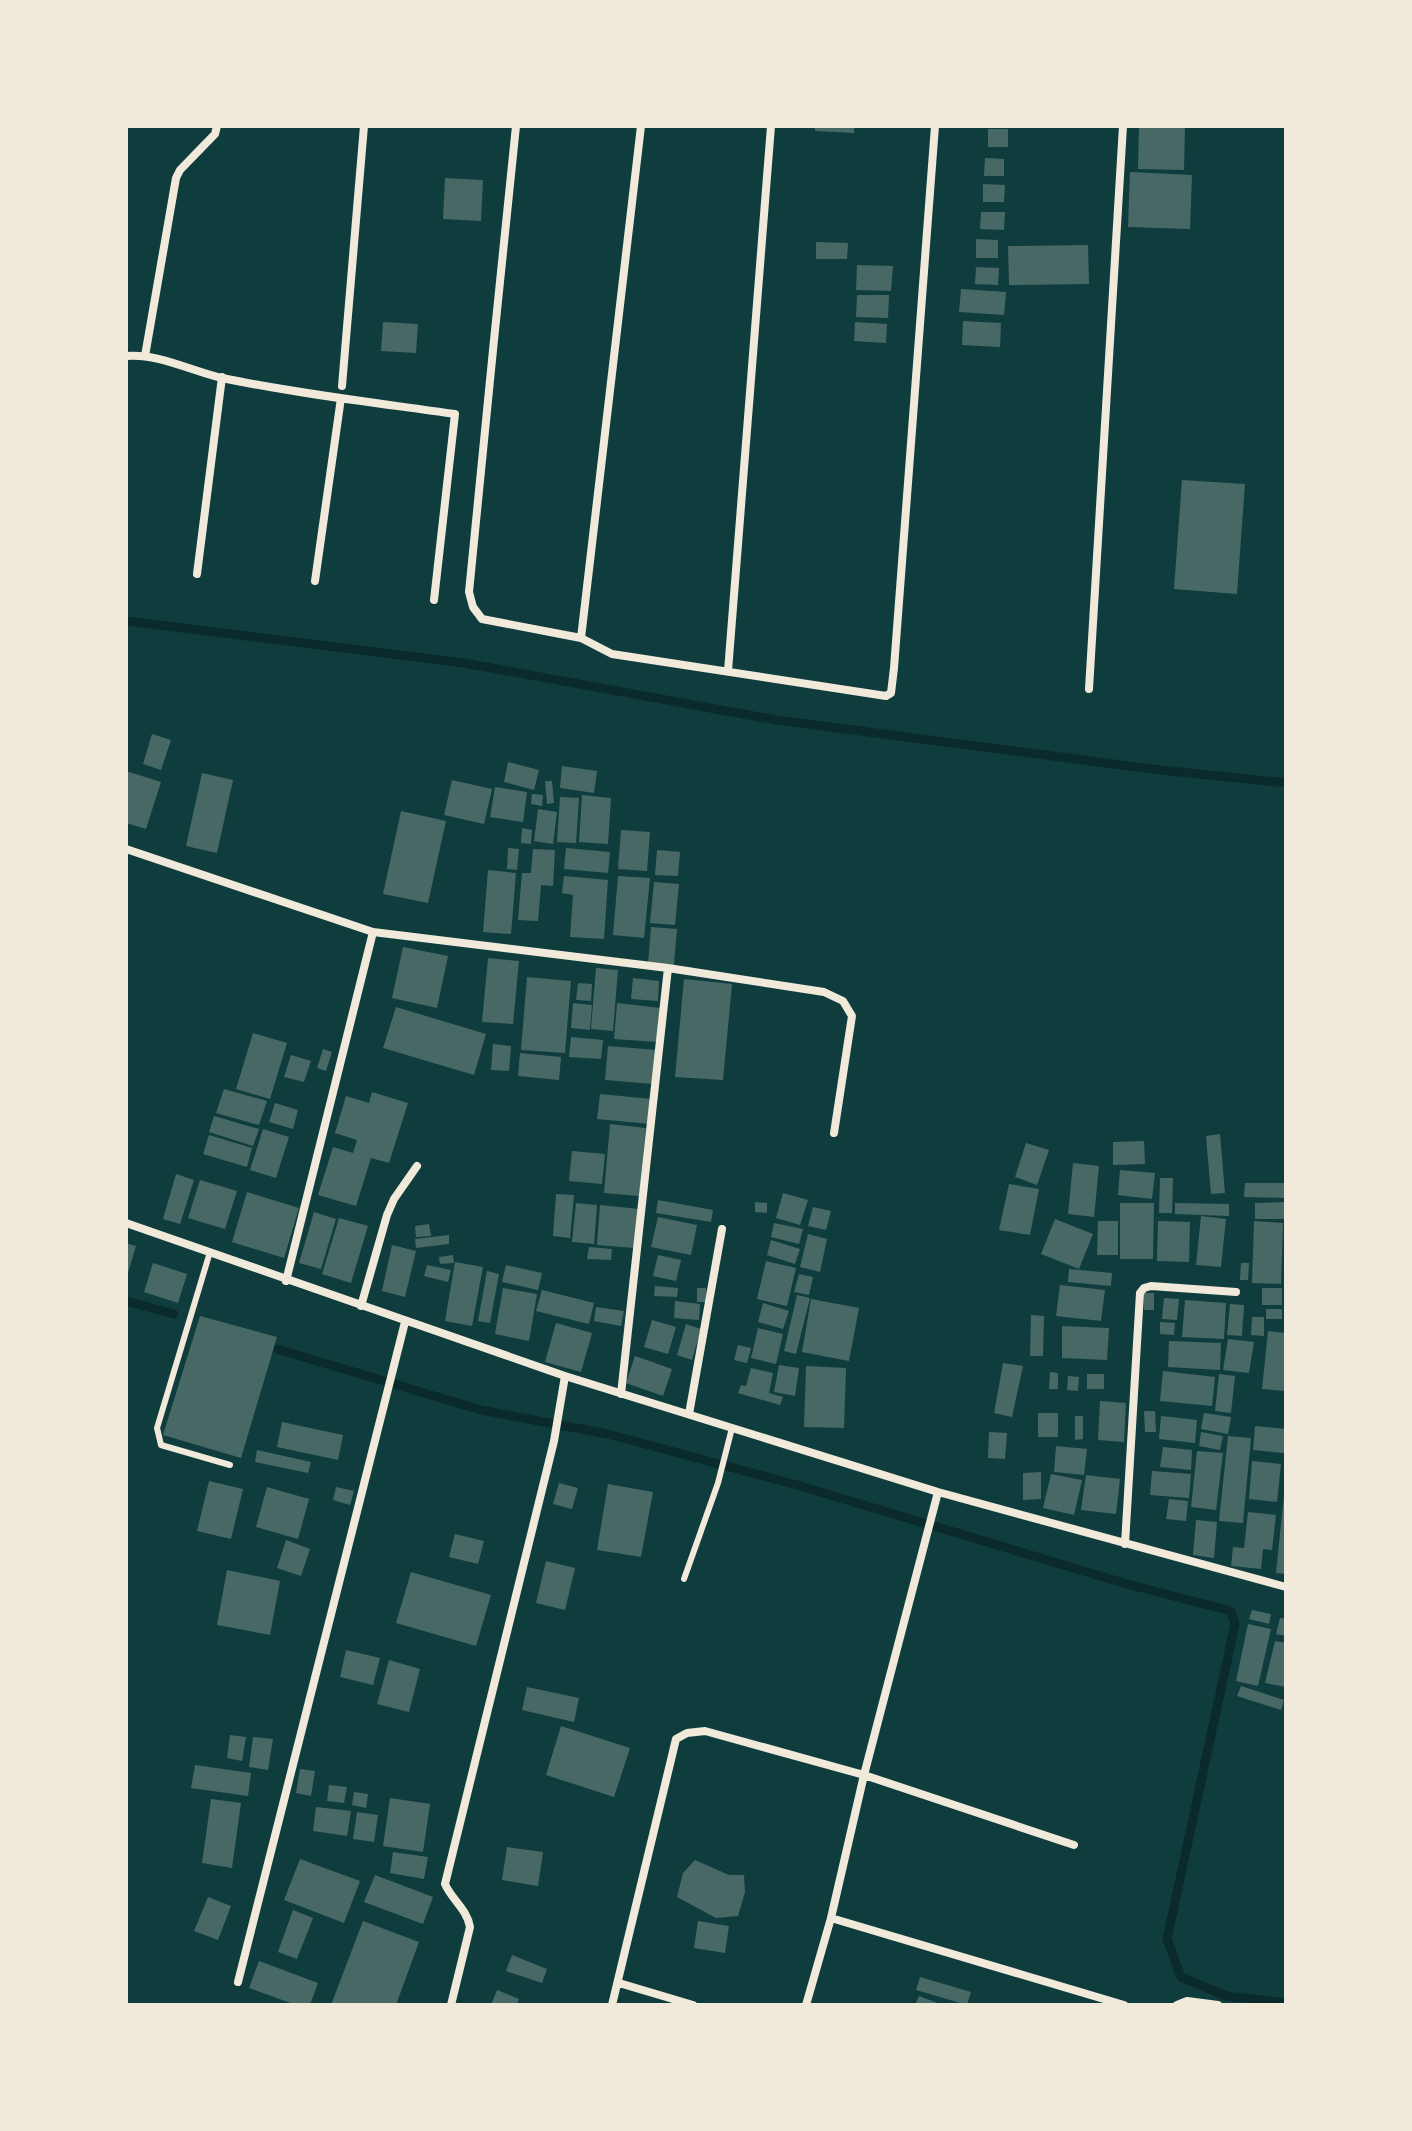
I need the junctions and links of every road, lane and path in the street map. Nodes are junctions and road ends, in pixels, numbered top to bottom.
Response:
1 (217, 126) edge
2 (364, 126) edge
3 (516, 126) edge
4 (641, 126) edge
5 (771, 126) edge
6 (935, 126) edge
7 (1123, 126) edge
8 (126, 356) edge
9 (145, 356) junction
10 (222, 377) junction
11 (342, 386) dead end
12 (341, 398) junction
13 (197, 574) dead end
14 (315, 581) dead end
15 (434, 600) dead end
16 (581, 638) junction
17 (728, 671) junction
18 (1089, 689) dead end
19 (126, 849) edge
20 (373, 932) junction
21 (668, 968) junction
22 (834, 1133) dead end
23 (417, 1166) dead end
24 (126, 1223) edge
25 (722, 1229) dead end
26 (210, 1252) junction
27 (286, 1281) junction
28 (1236, 1292) dead end
29 (361, 1306) junction
30 (405, 1322) junction
31 (565, 1376) junction
32 (621, 1394) junction
33 (689, 1414) junction
34 (732, 1428) junction
35 (230, 1465) dead end
36 (938, 1492) junction
37 (1125, 1544) junction
38 (684, 1579) dead end
39 (1286, 1587) edge
40 (864, 1775) junction
41 (1074, 1845) dead end
42 (831, 1918) junction
43 (238, 1982) dead end
44 (619, 1983) junction
45 (451, 2005) edge
46 (612, 2005) edge
47 (693, 2005) edge
48 (806, 2005) edge
49 (1124, 2005) edge
50 (1177, 2005) edge
51 (1218, 2005) edge

1 - 9 street
2 - 11 street
3 - 16 street
4 - 16 street
5 - 17 street
6 - 17 street
7 - 18 street
8 - 9 street
9 - 10 street
10 - 12 street
10 - 13 street
12 - 14 street
12 - 15 street
16 - 17 street
19 - 20 street
20 - 21 street
20 - 27 street
21 - 22 street
21 - 32 street
23 - 29 street
24 - 26 street
25 - 33 street
26 - 27 street
26 - 35 lane
27 - 29 street
28 - 37 street
29 - 30 street
30 - 31 street
30 - 43 street
31 - 32 street
31 - 45 street
32 - 33 street
33 - 34 street
34 - 36 street
34 - 38 lane
36 - 37 street
36 - 40 street
37 - 39 street
40 - 41 street
40 - 42 street
40 - 44 street
42 - 48 street
42 - 49 street
44 - 46 street
44 - 47 street
50 - 51 street

